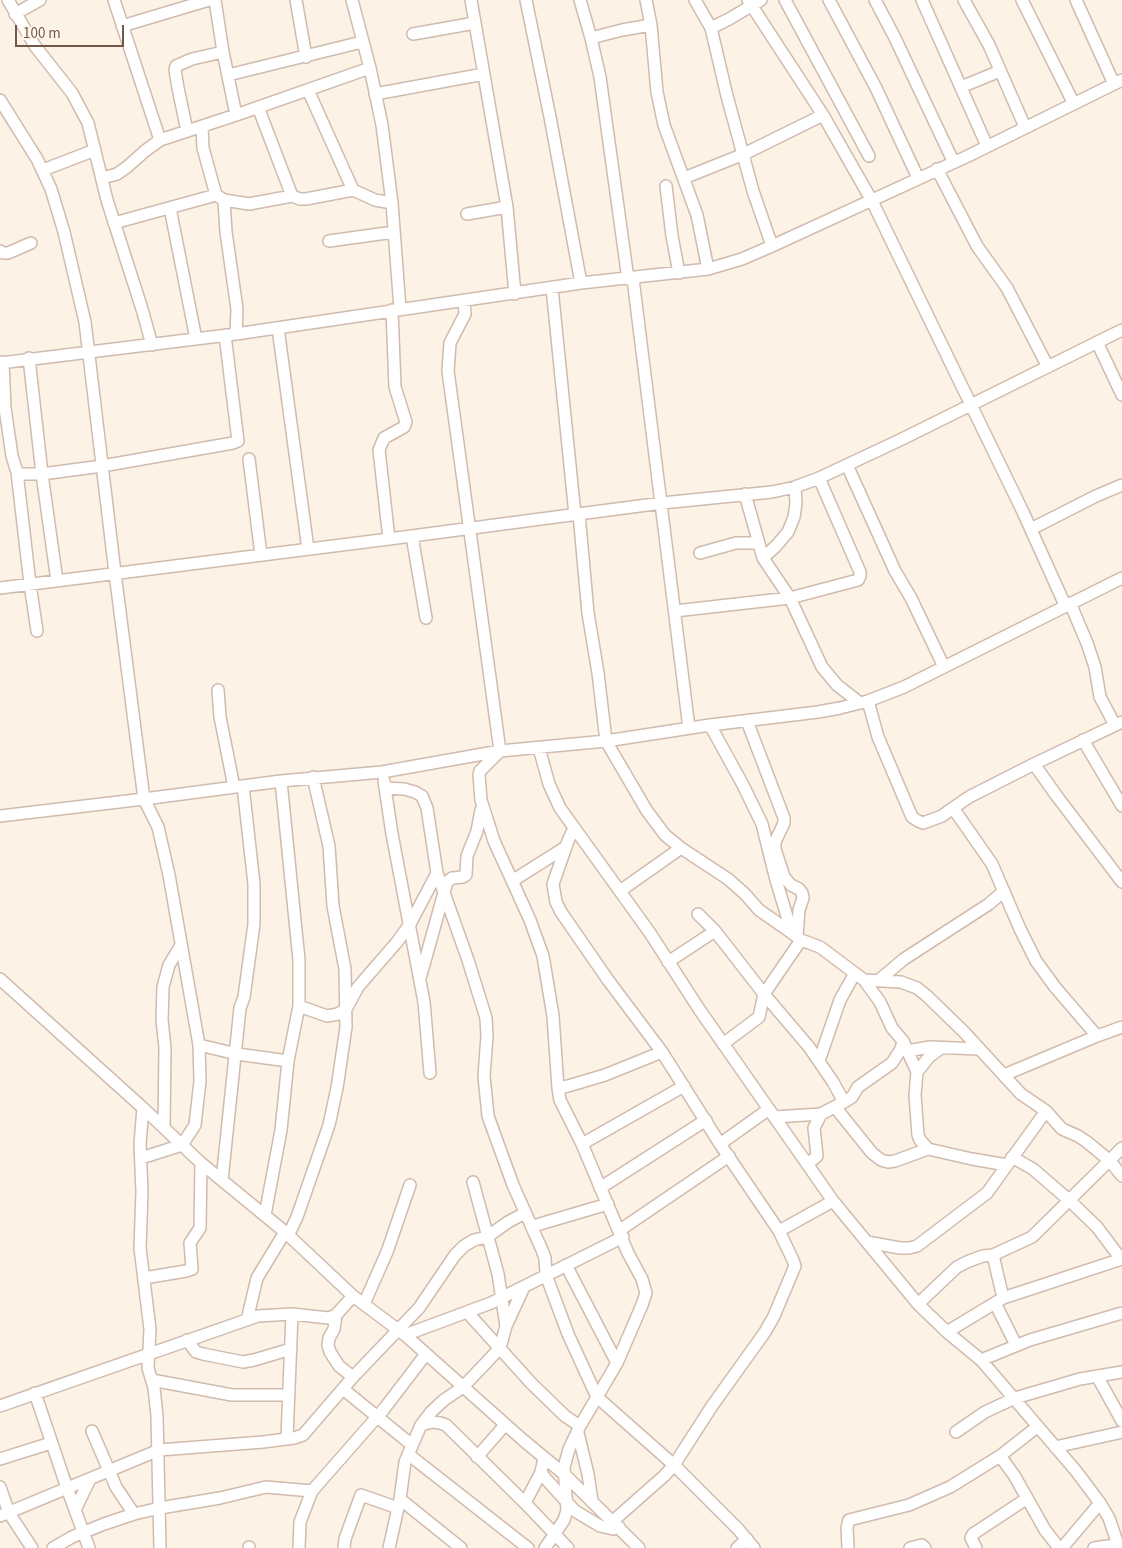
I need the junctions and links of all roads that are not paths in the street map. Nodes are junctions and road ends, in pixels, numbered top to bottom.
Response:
1 (8, 0) edge
2 (40, 0) edge
3 (114, 0) edge
4 (209, 0) edge
5 (215, 0) edge
6 (296, 0) edge
7 (352, 0) edge
8 (471, 0) edge
9 (526, 0) edge
10 (580, 0) edge
11 (646, 0) edge
12 (695, 0) edge
13 (785, 0) edge
14 (829, 0) edge
15 (875, 0) edge
16 (922, 0) edge
17 (964, 0) edge
18 (1022, 0) edge
19 (1076, 0) edge
20 (753, 2) edge
21 (16, 14) junction
22 (475, 23) junction
23 (651, 25) junction
24 (122, 26) junction
25 (711, 28) junction
26 (413, 34) dead end
27 (591, 38) junction
28 (362, 42) junction
29 (223, 52) junction
30 (306, 57) junction
31 (370, 68) junction
32 (1000, 71) junction
33 (484, 74) junction
34 (228, 76) junction
35 (1118, 82) edge
36 (961, 87) junction
37 (308, 90) junction
38 (376, 94) junction
39 (0, 101) edge
40 (1074, 104) junction
41 (258, 107) junction
42 (236, 115) junction
43 (823, 115) junction
44 (202, 126) junction
45 (1025, 127) junction
46 (187, 131) junction
47 (160, 140) junction
48 (987, 146) junction
49 (94, 150) junction
50 (744, 154) junction
51 (869, 156) dead end
52 (953, 161) junction
53 (937, 169) junction
54 (43, 170) junction
55 (102, 178) junction
56 (684, 178) junction
57 (918, 178) junction
58 (666, 186) dead end
59 (353, 190) junction
60 (292, 196) junction
61 (220, 198) junction
62 (872, 201) junction
63 (392, 203) junction
64 (507, 207) junction
65 (170, 208) junction
66 (467, 214) dead end
67 (114, 223) junction
68 (394, 232) junction
69 (329, 241) dead end
70 (31, 243) dead end
71 (772, 246) junction
72 (0, 250) edge
73 (708, 269) junction
74 (680, 273) junction
75 (631, 279) junction
76 (581, 283) junction
77 (552, 288) junction
78 (515, 294) junction
79 (464, 300) junction
80 (396, 310) junction
81 (278, 328) junction
82 (1122, 330) edge
83 (231, 334) junction
84 (196, 339) junction
85 (1097, 342) junction
86 (152, 344) junction
87 (89, 351) junction
88 (29, 358) junction
89 (2, 363) edge
90 (1048, 367) junction
91 (1122, 395) edge
92 (971, 404) junction
93 (250, 459) dead end
94 (847, 465) junction
95 (102, 466) junction
96 (17, 472) junction
97 (42, 474) junction
98 (819, 478) junction
99 (1122, 485) edge
100 (794, 487) junction
101 (745, 494) junction
102 (662, 503) junction
103 (577, 514) junction
104 (469, 528) junction
105 (1031, 530) junction
106 (412, 536) junction
107 (389, 540) junction
108 (758, 543) junction
109 (308, 549) junction
110 (700, 553) dead end
111 (261, 554) junction
112 (763, 558) junction
113 (115, 573) junction
114 (1122, 578) edge
115 (57, 581) junction
116 (30, 584) junction
117 (0, 588) edge
118 (790, 598) junction
119 (1067, 604) junction
120 (675, 611) junction
121 (426, 618) dead end
122 (37, 631) dead end
123 (944, 667) junction
124 (218, 690) dead end
125 (864, 702) junction
126 (747, 721) junction
127 (1118, 723) edge
128 (710, 725) junction
129 (689, 728) junction
130 (1083, 740) junction
131 (606, 742) junction
132 (539, 748) junction
133 (500, 751) junction
134 (1034, 764) junction
135 (382, 772) junction
136 (313, 777) junction
137 (281, 781) junction
138 (239, 786) junction
139 (385, 788) junction
140 (144, 799) junction
141 (481, 800) junction
142 (1122, 806) edge
143 (953, 808) junction
144 (0, 816) edge
145 (574, 828) junction
146 (566, 847) junction
147 (681, 848) junction
148 (437, 872) junction
149 (512, 881) junction
150 (1122, 882) edge
151 (443, 890) junction
152 (620, 891) junction
153 (1004, 891) junction
154 (698, 914) dead end
155 (410, 924) junction
156 (716, 931) junction
157 (796, 937) junction
158 (181, 945) junction
159 (668, 962) junction
160 (859, 977) junction
161 (0, 979) edge
162 (420, 979) junction
163 (879, 980) junction
164 (764, 994) junction
165 (299, 1006) junction
166 (346, 1009) junction
167 (1122, 1027) edge
168 (1097, 1036) junction
169 (723, 1044) junction
170 (199, 1045) junction
171 (905, 1046) junction
172 (941, 1048) junction
173 (979, 1049) junction
174 (662, 1052) junction
175 (237, 1054) junction
176 (819, 1061) junction
177 (288, 1062) junction
178 (917, 1072) junction
179 (430, 1074) dead end
180 (1004, 1075) junction
181 (684, 1086) junction
182 (558, 1088) junction
183 (840, 1104) junction
184 (143, 1108) junction
185 (1046, 1111) junction
186 (772, 1113) junction
187 (821, 1114) junction
188 (706, 1120) junction
189 (164, 1127) junction
190 (582, 1144) junction
191 (720, 1144) junction
192 (182, 1145) junction
193 (928, 1148) junction
194 (1122, 1148) edge
195 (729, 1156) junction
196 (141, 1158) junction
197 (1009, 1161) junction
198 (1110, 1161) junction
199 (201, 1163) junction
200 (808, 1164) junction
201 (1122, 1176) edge
202 (222, 1180) junction
203 (473, 1182) dead end
204 (410, 1185) dead end
205 (600, 1188) junction
206 (833, 1201) junction
207 (1070, 1201) junction
208 (608, 1204) junction
209 (524, 1213) junction
210 (265, 1215) junction
211 (533, 1226) junction
212 (779, 1231) junction
213 (286, 1234) junction
214 (621, 1234) junction
215 (487, 1237) junction
216 (867, 1242) junction
217 (993, 1255) junction
218 (1121, 1259) edge
219 (566, 1265) junction
220 (546, 1275) junction
221 (144, 1278) junction
222 (524, 1287) junction
223 (353, 1296) junction
224 (502, 1297) junction
225 (999, 1301) junction
226 (364, 1304) junction
227 (918, 1304) junction
228 (467, 1312) junction
229 (1122, 1313) edge
230 (292, 1314) junction
231 (336, 1315) junction
232 (252, 1318) junction
233 (506, 1326) junction
234 (946, 1332) junction
235 (402, 1333) junction
236 (187, 1340) junction
237 (1016, 1345) junction
238 (500, 1348) junction
239 (291, 1349) junction
240 (150, 1353) junction
241 (426, 1354) junction
242 (981, 1360) junction
243 (617, 1363) junction
244 (1122, 1372) edge
245 (1097, 1376) junction
246 (353, 1377) junction
247 (152, 1380) junction
248 (463, 1387) junction
249 (343, 1389) junction
250 (34, 1393) junction
251 (289, 1395) junction
252 (597, 1397) junction
253 (1015, 1398) junction
254 (0, 1406) edge
255 (377, 1416) junction
256 (1122, 1421) edge
257 (505, 1424) junction
258 (421, 1425) junction
259 (1037, 1427) junction
260 (579, 1430) junction
261 (92, 1431) dead end
262 (956, 1432) dead end
263 (1122, 1432) edge
264 (287, 1438) junction
265 (51, 1443) junction
266 (1055, 1447) junction
267 (410, 1449) junction
268 (159, 1450) junction
269 (1000, 1456) junction
270 (477, 1457) junction
271 (544, 1458) junction
272 (0, 1459) edge
273 (674, 1465) junction
274 (108, 1470) junction
275 (541, 1472) junction
276 (564, 1474) junction
277 (90, 1479) junction
278 (0, 1487) edge
279 (66, 1488) junction
280 (312, 1491) junction
281 (1026, 1499) junction
282 (592, 1501) junction
283 (566, 1502) junction
284 (399, 1503) junction
285 (525, 1503) junction
286 (1100, 1503) junction
287 (160, 1508) junction
288 (75, 1510) junction
289 (4, 1514) edge
290 (134, 1514) junction
291 (616, 1524) junction
292 (83, 1532) junction
293 (554, 1534) junction
294 (750, 1543) edge
295 (1120, 1546) edge
296 (32, 1548) edge
297 (52, 1548) edge
298 (89, 1548) edge
299 (160, 1548) edge
300 (299, 1548) edge
301 (344, 1548) edge
302 (390, 1548) edge
303 (461, 1548) edge
304 (528, 1548) edge
305 (546, 1548) edge
306 (568, 1548) edge
307 (639, 1548) edge
308 (737, 1548) edge
309 (848, 1548) edge
310 (910, 1548) edge
311 (925, 1548) edge
312 (976, 1548) edge
313 (1060, 1548) edge
314 (1094, 1548) edge

1 - 21 street
2 - 21 street
3 - 24 street
4 - 24 street
5 - 29 street
6 - 30 street
7 - 28 street
8 - 22 street
9 - 76 street
10 - 27 street
11 - 23 street
12 - 25 street
13 - 51 street
14 - 57 street
15 - 52 street
16 - 36 street
17 - 32 street
18 - 40 street
19 - 35 street
20 - 25 street
20 - 43 street
21 - 49 street
22 - 26 street
22 - 33 street
23 - 27 street
23 - 56 street
24 - 47 street
25 - 50 street
27 - 75 street
28 - 30 street
28 - 31 street
29 - 34 street
29 - 46 street
30 - 34 street
31 - 37 street
31 - 38 street
32 - 36 street
32 - 45 street
33 - 38 street
33 - 64 street
34 - 42 street
35 - 40 street
36 - 48 street
37 - 41 street
37 - 59 street
38 - 63 street
39 - 54 street
40 - 45 street
41 - 42 street
41 - 60 street
42 - 44 street
43 - 50 street
43 - 62 street
44 - 46 street
44 - 61 street
45 - 48 street
46 - 47 street
47 - 55 street
48 - 52 street
49 - 54 street
49 - 55 street
50 - 56 street
50 - 71 street
52 - 53 street
53 - 57 street
53 - 90 street
54 - 87 street
55 - 67 street
56 - 73 street
57 - 62 street
58 - 74 street
59 - 60 street
59 - 63 street
60 - 61 street
61 - 65 street
61 - 83 street
62 - 71 street
62 - 92 street
63 - 68 street
64 - 66 street
64 - 78 street
65 - 67 street
65 - 84 street
67 - 86 street
68 - 69 street
68 - 80 street
70 - 72 street
71 - 73 street
73 - 74 street
74 - 75 street
75 - 76 street
75 - 102 street
76 - 77 street
77 - 78 street
77 - 103 street
78 - 79 street
79 - 80 street
79 - 104 street
80 - 81 street
80 - 107 street
81 - 83 street
81 - 109 street
82 - 85 street
83 - 84 street
83 - 95 street
84 - 86 street
85 - 90 street
85 - 91 street
86 - 87 street
87 - 88 street
87 - 95 street
88 - 89 street
88 - 97 street
89 - 96 street
90 - 92 street
92 - 94 street
92 - 105 street
93 - 111 street
94 - 98 street
94 - 123 street
95 - 97 street
95 - 113 street
96 - 97 street
96 - 116 street
97 - 115 street
98 - 100 street
98 - 118 street
99 - 105 street
100 - 101 street
100 - 112 street
101 - 102 street
101 - 108 street
102 - 103 street
102 - 120 street
103 - 104 street
103 - 131 street
104 - 106 street
104 - 133 street
105 - 119 street
106 - 107 street
106 - 121 street
107 - 109 street
108 - 110 street
108 - 112 street
109 - 111 street
111 - 113 street
112 - 118 street
113 - 115 street
113 - 140 street
114 - 119 street
115 - 116 street
116 - 117 street
116 - 122 street
118 - 120 street
118 - 125 street
119 - 123 street
119 - 127 street
120 - 129 street
123 - 125 street
124 - 138 street
125 - 126 street
125 - 143 street
126 - 128 street
126 - 157 street
127 - 130 street
128 - 129 street
128 - 157 street
129 - 131 street
130 - 134 street
130 - 142 street
131 - 132 street
131 - 147 street
132 - 133 street
132 - 145 street
133 - 135 street
133 - 141 street
134 - 143 street
134 - 150 street
135 - 136 street
135 - 139 street
136 - 137 street
136 - 166 street
137 - 138 street
137 - 165 street
138 - 140 street
138 - 175 street
139 - 148 street
139 - 155 street
140 - 144 street
140 - 158 street
141 - 149 street
141 - 151 street
143 - 153 street
145 - 146 street
145 - 152 street
146 - 149 street
146 - 174 street
147 - 152 street
147 - 157 street
148 - 151 street
148 - 155 street
149 - 182 street
151 - 162 street
151 - 209 street
152 - 159 street
153 - 163 street
153 - 168 street
154 - 156 street
155 - 162 street
155 - 166 street
156 - 159 street
156 - 164 street
157 - 160 street
157 - 164 street
158 - 170 street
158 - 189 street
159 - 169 street
160 - 163 street
160 - 171 street
160 - 176 street
161 - 184 street
162 - 179 street
163 - 173 street
164 - 169 street
164 - 176 street
165 - 166 street
165 - 177 street
166 - 213 street
167 - 168 street
168 - 180 street
169 - 186 street
170 - 175 street
170 - 192 street
171 - 172 street
171 - 178 street
171 - 183 street
172 - 173 street
172 - 178 street
173 - 180 street
174 - 181 street
174 - 182 street
175 - 177 street
175 - 202 street
176 - 183 street
177 - 210 street
178 - 193 street
180 - 185 street
181 - 188 street
181 - 190 street
182 - 190 street
183 - 187 street
183 - 193 street
184 - 189 street
184 - 196 street
185 - 197 street
185 - 198 street
186 - 187 street
186 - 191 street
186 - 200 street
187 - 200 street
188 - 191 street
188 - 205 street
189 - 192 street
190 - 205 street
191 - 195 street
192 - 196 street
192 - 199 street
193 - 197 street
194 - 198 street
195 - 212 street
195 - 214 street
196 - 221 street
197 - 207 street
197 - 216 street
198 - 201 street
198 - 207 street
199 - 202 street
199 - 221 street
200 - 206 street
202 - 210 street
203 - 215 street
204 - 226 street
205 - 208 street
206 - 212 street
206 - 216 street
207 - 217 street
207 - 218 street
208 - 211 street
208 - 214 street
209 - 211 street
209 - 215 street
210 - 213 street
211 - 220 street
212 - 273 street
213 - 223 street
213 - 232 street
214 - 219 street
214 - 243 street
215 - 224 street
215 - 235 street
216 - 227 street
217 - 225 street
217 - 227 street
218 - 225 street
219 - 220 street
219 - 243 street
220 - 222 street
220 - 252 street
221 - 240 street
222 - 224 street
222 - 233 street
223 - 226 street
223 - 231 street
224 - 228 street
224 - 233 street
225 - 234 street
225 - 237 street
226 - 235 street
227 - 234 street
228 - 235 street
228 - 238 street
229 - 237 street
230 - 231 street
230 - 232 street
230 - 239 street
231 - 246 street
232 - 236 street
233 - 238 street
234 - 242 street
235 - 241 street
235 - 246 street
236 - 239 street
236 - 240 street
237 - 242 street
238 - 248 street
238 - 260 street
239 - 251 street
240 - 247 street
240 - 250 street
241 - 248 street
241 - 255 street
242 - 253 street
243 - 252 street
244 - 245 street
245 - 253 street
245 - 256 street
246 - 249 street
247 - 251 street
247 - 268 street
248 - 257 street
248 - 258 street
249 - 255 street
249 - 264 street
250 - 254 street
250 - 265 street
251 - 264 street
252 - 260 street
252 - 273 street
253 - 259 street
253 - 262 street
255 - 267 street
255 - 280 street
257 - 270 street
257 - 271 street
258 - 267 street
258 - 270 street
259 - 266 street
259 - 269 street
260 - 276 street
260 - 282 street
261 - 274 street
263 - 266 street
264 - 268 street
265 - 272 street
265 - 279 street
266 - 286 street
267 - 284 street
267 - 304 street
268 - 274 street
268 - 287 street
269 - 281 street
269 - 309 street
270 - 285 street
271 - 275 street
271 - 276 street
273 - 291 street
273 - 294 street
274 - 277 street
274 - 290 street
275 - 283 street
275 - 285 street
276 - 282 street
276 - 283 street
277 - 279 street
277 - 288 street
278 - 289 street
279 - 288 street
279 - 289 street
280 - 287 street
280 - 300 street
281 - 312 street
281 - 313 street
282 - 291 street
283 - 291 street
283 - 293 street
284 - 301 street
284 - 302 street
284 - 303 street
285 - 293 street
286 - 295 street
286 - 313 street
287 - 290 street
287 - 299 street
288 - 292 street
289 - 296 street
290 - 292 street
291 - 307 street
292 - 297 street
292 - 298 street
293 - 305 street
293 - 306 street
294 - 308 street
295 - 314 street
310 - 311 street

